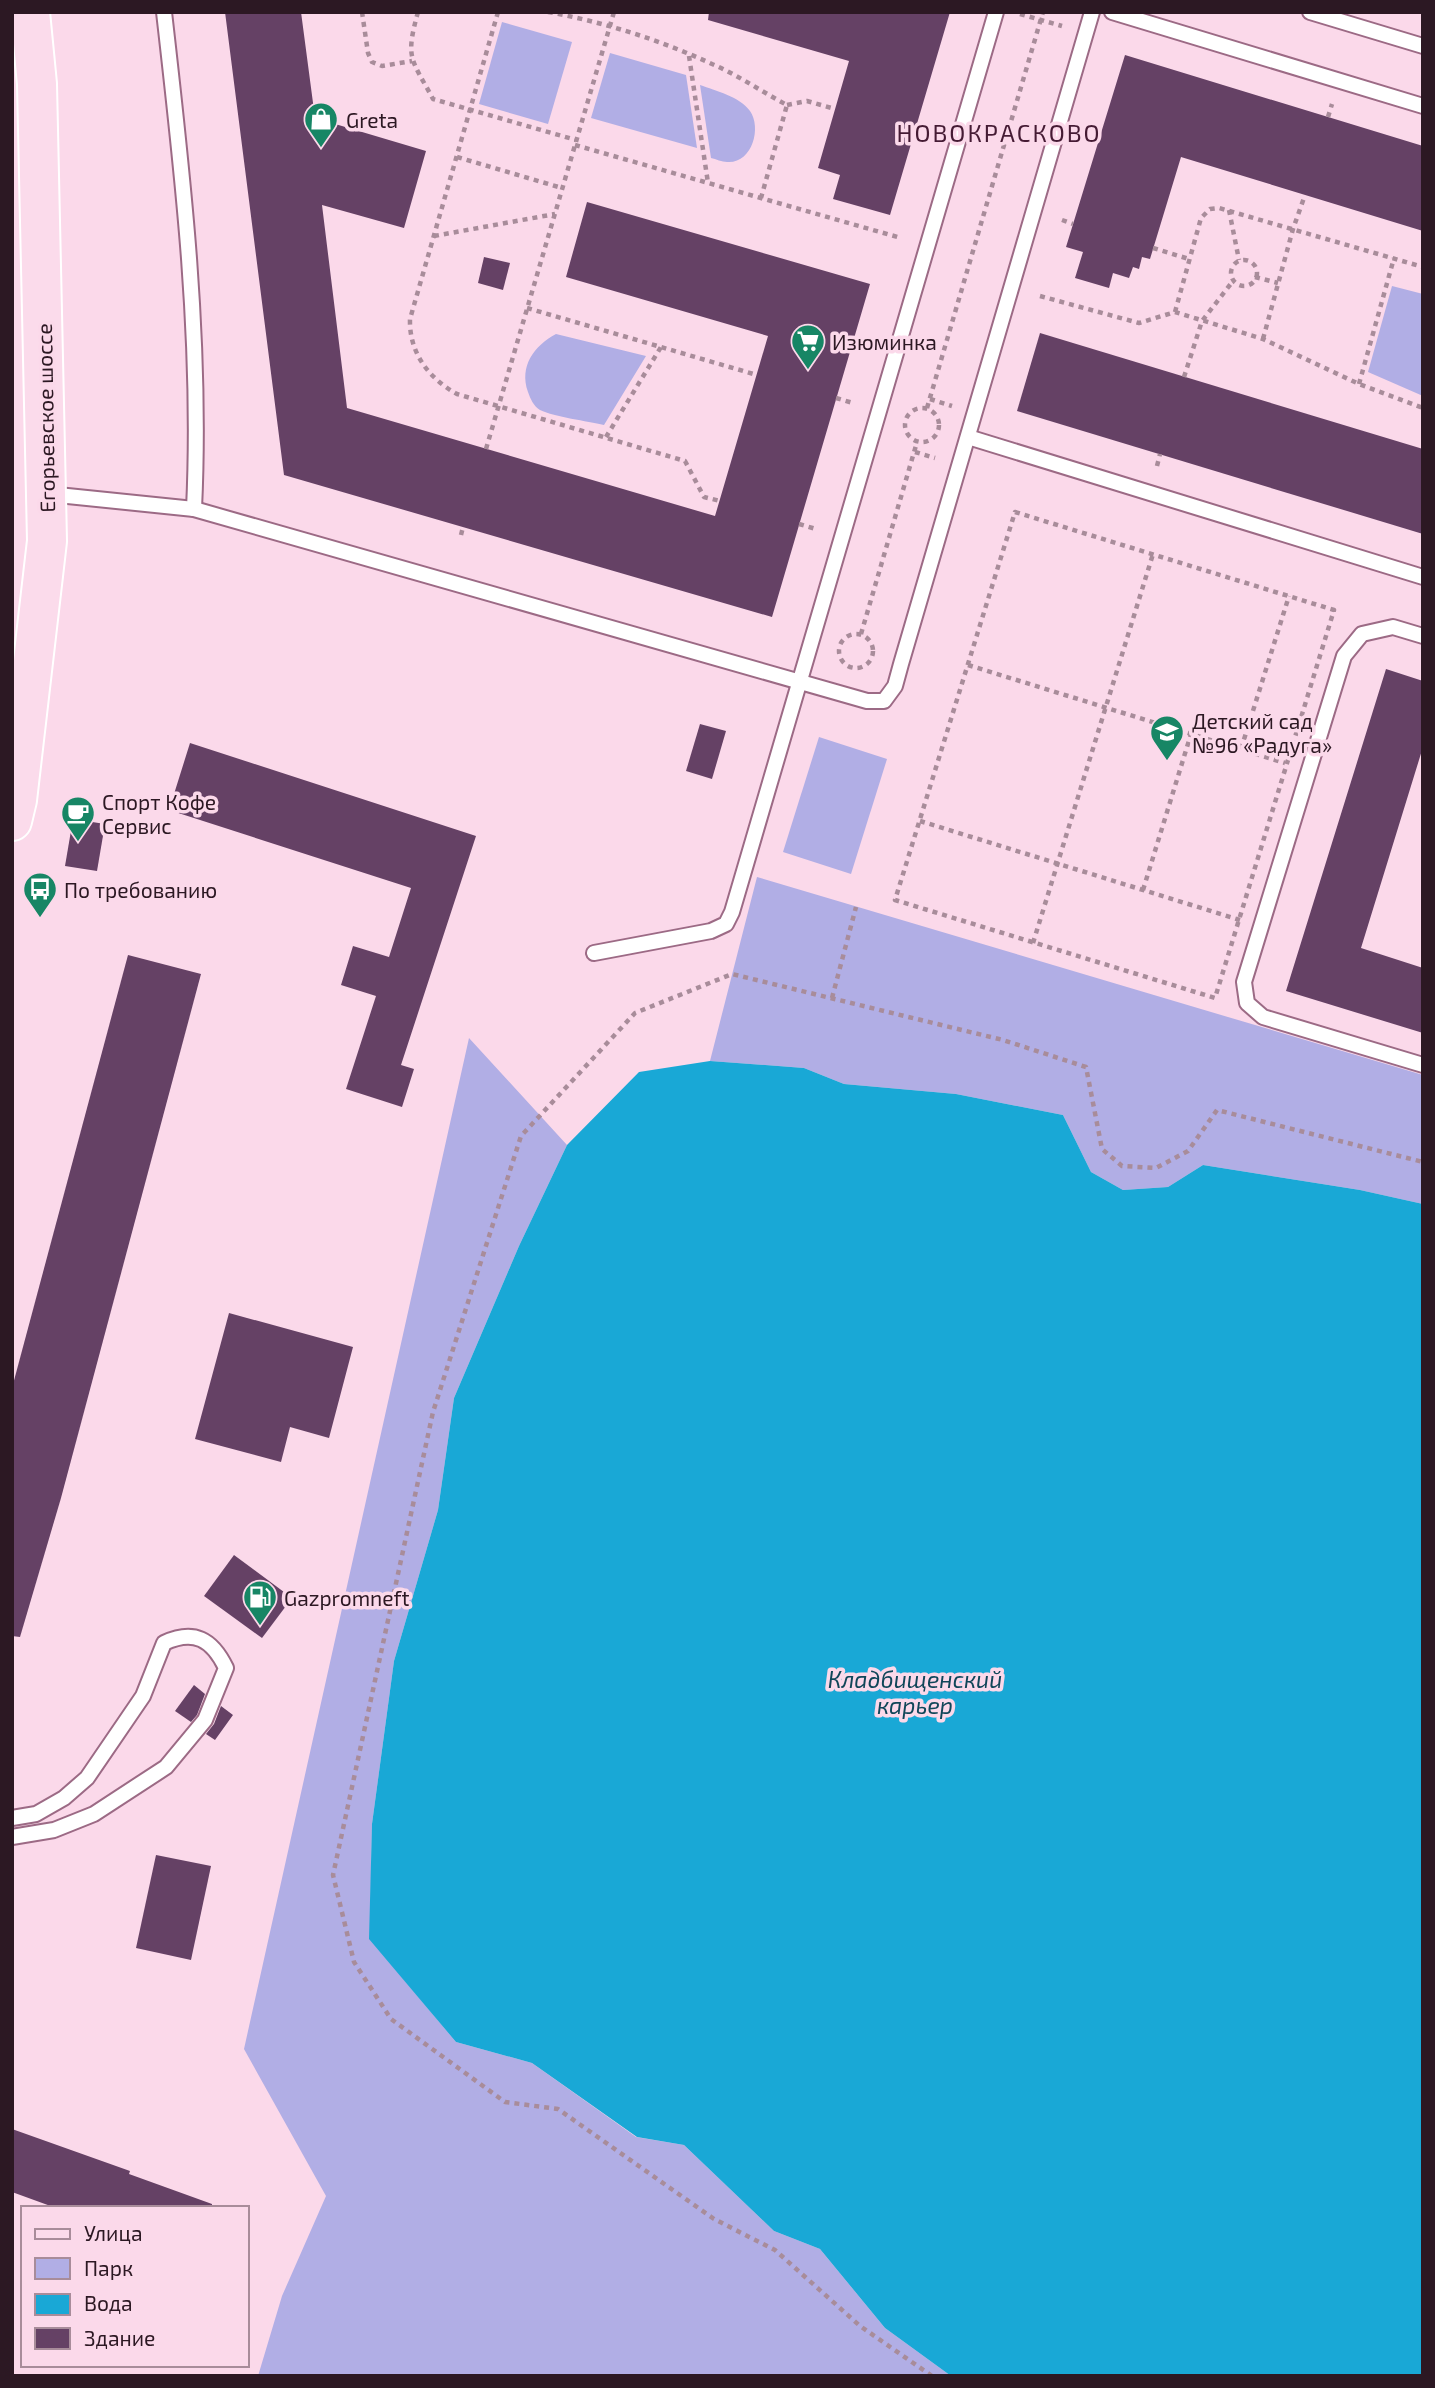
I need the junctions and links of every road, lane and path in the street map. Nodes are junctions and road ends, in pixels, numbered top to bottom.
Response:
1 (30, 12) edge
2 (164, 12) edge
3 (362, 12) edge
4 (418, 12) edge
5 (498, 12) edge
6 (548, 12) edge
7 (614, 12) edge
8 (996, 12) edge
9 (1042, 12) edge
10 (1092, 12) edge
11 (1112, 12) edge
12 (1310, 12) edge
13 (1016, 13) edge
14 (1040, 20) junction
15 (610, 26) junction
16 (1065, 27) dead end
17 (1423, 47) edge
18 (689, 55) junction
19 (412, 61) junction
20 (1333, 103) dead end
21 (787, 106) junction
22 (1423, 107) edge
23 (835, 109) dead end
24 (470, 110) junction
25 (1328, 117) dead end
26 (915, 132) dead end
27 (931, 137) dead end
28 (575, 142) junction
29 (457, 157) junction
30 (708, 183) junction
31 (562, 188) junction
32 (1305, 195) dead end
33 (761, 198) junction
34 (1229, 211) junction
35 (555, 214) junction
36 (1062, 220) dead end
37 (1073, 224) dead end
38 (1293, 229) junction
39 (434, 236) junction
40 (901, 238) dead end
41 (1153, 248) dead end
42 (1394, 258) junction
43 (1189, 259) junction
44 (1239, 260) junction
45 (1423, 267) edge
46 (1255, 276) junction
47 (1233, 281) junction
48 (1278, 283) junction
49 (1040, 296) dead end
50 (527, 308) junction
51 (1175, 312) junction
52 (1202, 321) junction
53 (1263, 339) junction
54 (661, 347) junction
55 (757, 375) dead end
56 (1184, 376) dead end
57 (1359, 384) junction
58 (836, 398) dead end
59 (930, 399) junction
60 (853, 403) dead end
61 (498, 406) junction
62 (927, 408) junction
63 (962, 408) dead end
64 (1423, 408) edge
65 (968, 437) junction
66 (606, 438) junction
67 (917, 442) junction
68 (486, 449) dead end
69 (915, 452) junction
70 (1160, 454) dead end
71 (946, 461) dead end
72 (1157, 466) dead end
73 (46, 494) junction
74 (720, 501) dead end
75 (194, 509) junction
76 (799, 524) dead end
77 (463, 527) dead end
78 (816, 529) dead end
79 (461, 535) dead end
80 (1153, 554) junction
81 (1423, 577) edge
82 (1289, 596) junction
83 (861, 634) junction
84 (1423, 636) edge
85 (968, 665) junction
86 (799, 681) junction
87 (1105, 708) junction
88 (1192, 734) junction
89 (1241, 749) junction
90 (1286, 764) junction
91 (1309, 770) junction
92 (12, 821) edge
93 (920, 821) junction
94 (1057, 863) junction
95 (1143, 890) junction
96 (856, 907) dead end
97 (1239, 919) junction
98 (1261, 926) junction
99 (1033, 943) junction
100 (594, 953) dead end
101 (832, 998) junction
102 (1423, 1065) edge
103 (1423, 1162) edge
104 (12, 1818) edge
105 (12, 1837) edge
106 (932, 2376) edge

1 - 73 main road, Егорьевское шоссе
2 - 75 lane
3 - 19 path
4 - 19 path
5 - 24 path
6 - 15 path
7 - 15 path
8 - 86 lane
9 - 14 path
10 - 65 lane
11 - 22 lane
12 - 17 lane
13 - 14 path
14 - 16 path
14 - 59 path
15 - 18 path
15 - 28 path
18 - 21 path
18 - 30 path
19 - 24 path
20 - 25 path
21 - 23 path
21 - 33 path
24 - 28 path
24 - 29 path
26 - 27 path
28 - 30 path
28 - 31 path
29 - 31 path
29 - 39 path
30 - 33 path
31 - 35 path
32 - 38 path
33 - 40 path
34 - 38 path
34 - 43 path
34 - 44 path
35 - 39 path
35 - 50 path
36 - 37 path
38 - 42 path
38 - 48 path
39 - 61 path
41 - 43 path
42 - 45 path
42 - 57 path
43 - 51 path
44 - 46 path
44 - 47 path
46 - 47 path
46 - 48 path
47 - 52 path
48 - 53 path
49 - 51 path
50 - 54 path
50 - 61 path
51 - 52 path
52 - 53 path
52 - 56 path
53 - 57 path
54 - 55 path
54 - 66 path
57 - 64 path
58 - 60 path
59 - 62 path
59 - 63 path
61 - 66 path
61 - 68 path
62 - 67 path
62 - 67 path
65 - 81 lane
65 - 86 lane
66 - 74 path
67 - 69 path
69 - 71 path
69 - 83 path
70 - 72 path
73 - 75 lane
73 - 92 main road, Егорьевское шоссе
75 - 86 lane
76 - 78 path
77 - 79 path
80 - 82 path
80 - 85 path
80 - 87 path
82 - 89 path
82 - 90 path
83 - 83 path
84 - 91 lane
85 - 87 path
85 - 93 path
86 - 100 lane
87 - 88 path
87 - 94 path
88 - 89 path
88 - 95 path
89 - 90 path
90 - 91 path
90 - 97 path
91 - 98 lane
93 - 94 path
93 - 99 path
94 - 95 path
94 - 99 path
95 - 97 path
96 - 101 path
97 - 98 path
97 - 99 path
98 - 102 lane
101 - 103 path
101 - 106 path
104 - 105 lane

